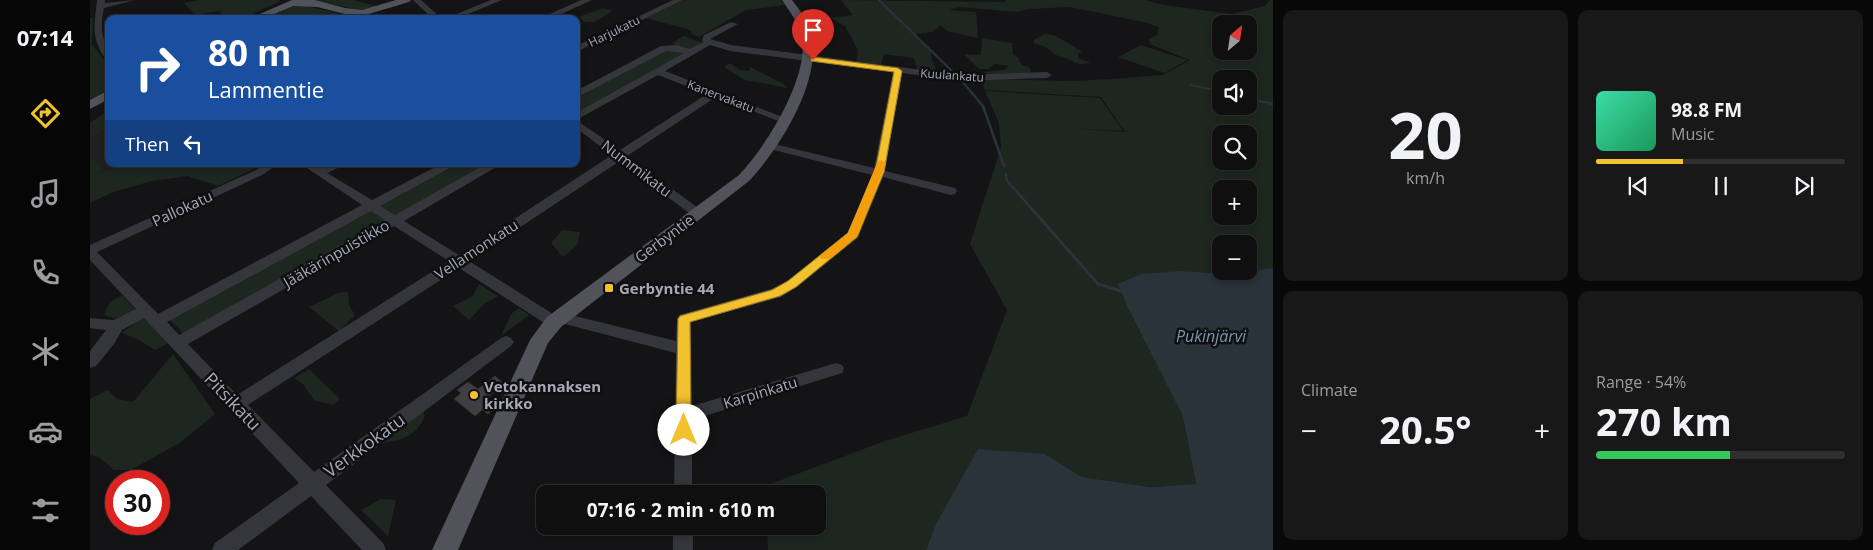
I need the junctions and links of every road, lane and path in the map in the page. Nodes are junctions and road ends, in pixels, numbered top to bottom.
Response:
1 (131, 0) edge
2 (284, 0) edge
3 (291, 0) edge
4 (304, 0) edge
5 (406, 0) edge
6 (417, 0) edge
7 (498, 0) edge
8 (588, 0) edge
9 (679, 0) edge
10 (787, 0) edge
11 (101, 3) edge
12 (316, 4) junction
13 (256, 15) edge
14 (257, 15) edge
15 (263, 15) edge
16 (434, 15) edge
17 (459, 15) edge
18 (552, 15) edge
19 (734, 24) dead end
20 (709, 42) junction
21 (580, 47) edge
22 (105, 52) edge
23 (691, 52) junction
24 (807, 59) junction
25 (657, 71) junction
26 (898, 71) junction
27 (1047, 75) dead end
28 (580, 93) edge
29 (715, 93) junction
30 (105, 96) edge
31 (90, 105) edge
32 (580, 115) edge
33 (785, 120) junction
34 (580, 126) edge
35 (770, 146) junction
36 (620, 155) junction
37 (268, 167) edge
38 (311, 167) edge
39 (331, 167) edge
40 (444, 167) edge
41 (489, 167) edge
42 (320, 172) junction
43 (879, 172) junction
44 (951, 191) dead end
45 (371, 206) junction
46 (697, 213) junction
47 (393, 221) junction
48 (90, 251) edge
49 (458, 262) junction
50 (152, 316) junction
51 (556, 319) junction
52 (90, 322) edge
53 (116, 326) junction
54 (506, 342) dead end
55 (178, 343) junction
56 (684, 349) junction
57 (90, 362) edge
58 (836, 369) dead end
59 (236, 404) junction
60 (684, 415) junction
61 (311, 483) junction
62 (683, 485) edge
63 (683, 535) edge
64 (222, 550) edge
65 (376, 550) edge
66 (445, 550) edge
67 (683, 550) edge

1 - 11 street
2 - 13 main road
3 - 14 main road
4 - 12 main road
5 - 12 main road
6 - 16 street
7 - 17 street
8 - 18 street
9 - 21 street, Harjukatu
10 - 24 main road, Gerbyntie
11 - 22 street
12 - 15 main road
19 - 20 street
20 - 23 street
20 - 24 street, Kuulankatu
23 - 25 street
23 - 28 street
24 - 26 street, Kuulankatu
24 - 33 main road, Gerbyntie
25 - 29 street, Kanervakatu
25 - 32 street
26 - 27 street, Kuulankatu
26 - 43 street
29 - 33 street, Kanervakatu
29 - 36 street, Vellamonkatu
30 - 31 main road
33 - 35 main road, Gerbyntie
34 - 36 street, Nummikatu
35 - 43 street
35 - 46 main road, Gerbyntie
36 - 46 street, Nummikatu
36 - 49 street, Vellamonkatu
37 - 48 street, Pallokatu
38 - 42 street
39 - 42 street
40 - 45 street, Jääkärinpuistikko
41 - 47 street, Jääkärinpuistikko
42 - 45 street
43 - 44 street
43 - 56 street
45 - 47 street
45 - 50 street, Jääkärinpuistikko
46 - 51 main road, Gerbyntie
47 - 49 street
47 - 55 street, Jääkärinpuistikko
48 - 50 street, Pitsikatu
49 - 51 street
49 - 59 street, Vellamonkatu
50 - 53 street, Jääkärinpuistikko
50 - 55 street, Pitsikatu
51 - 56 street
51 - 66 main road, Gerbyntie
52 - 53 street
53 - 57 street
54 - 61 street, Verkkokatu
55 - 59 street, Pitsikatu
56 - 60 street
58 - 60 street, Karpinkatu
59 - 61 street, Pitsikatu
60 - 62 street
61 - 64 street, Verkkokatu
61 - 65 street, Pitsikatu
63 - 67 street

